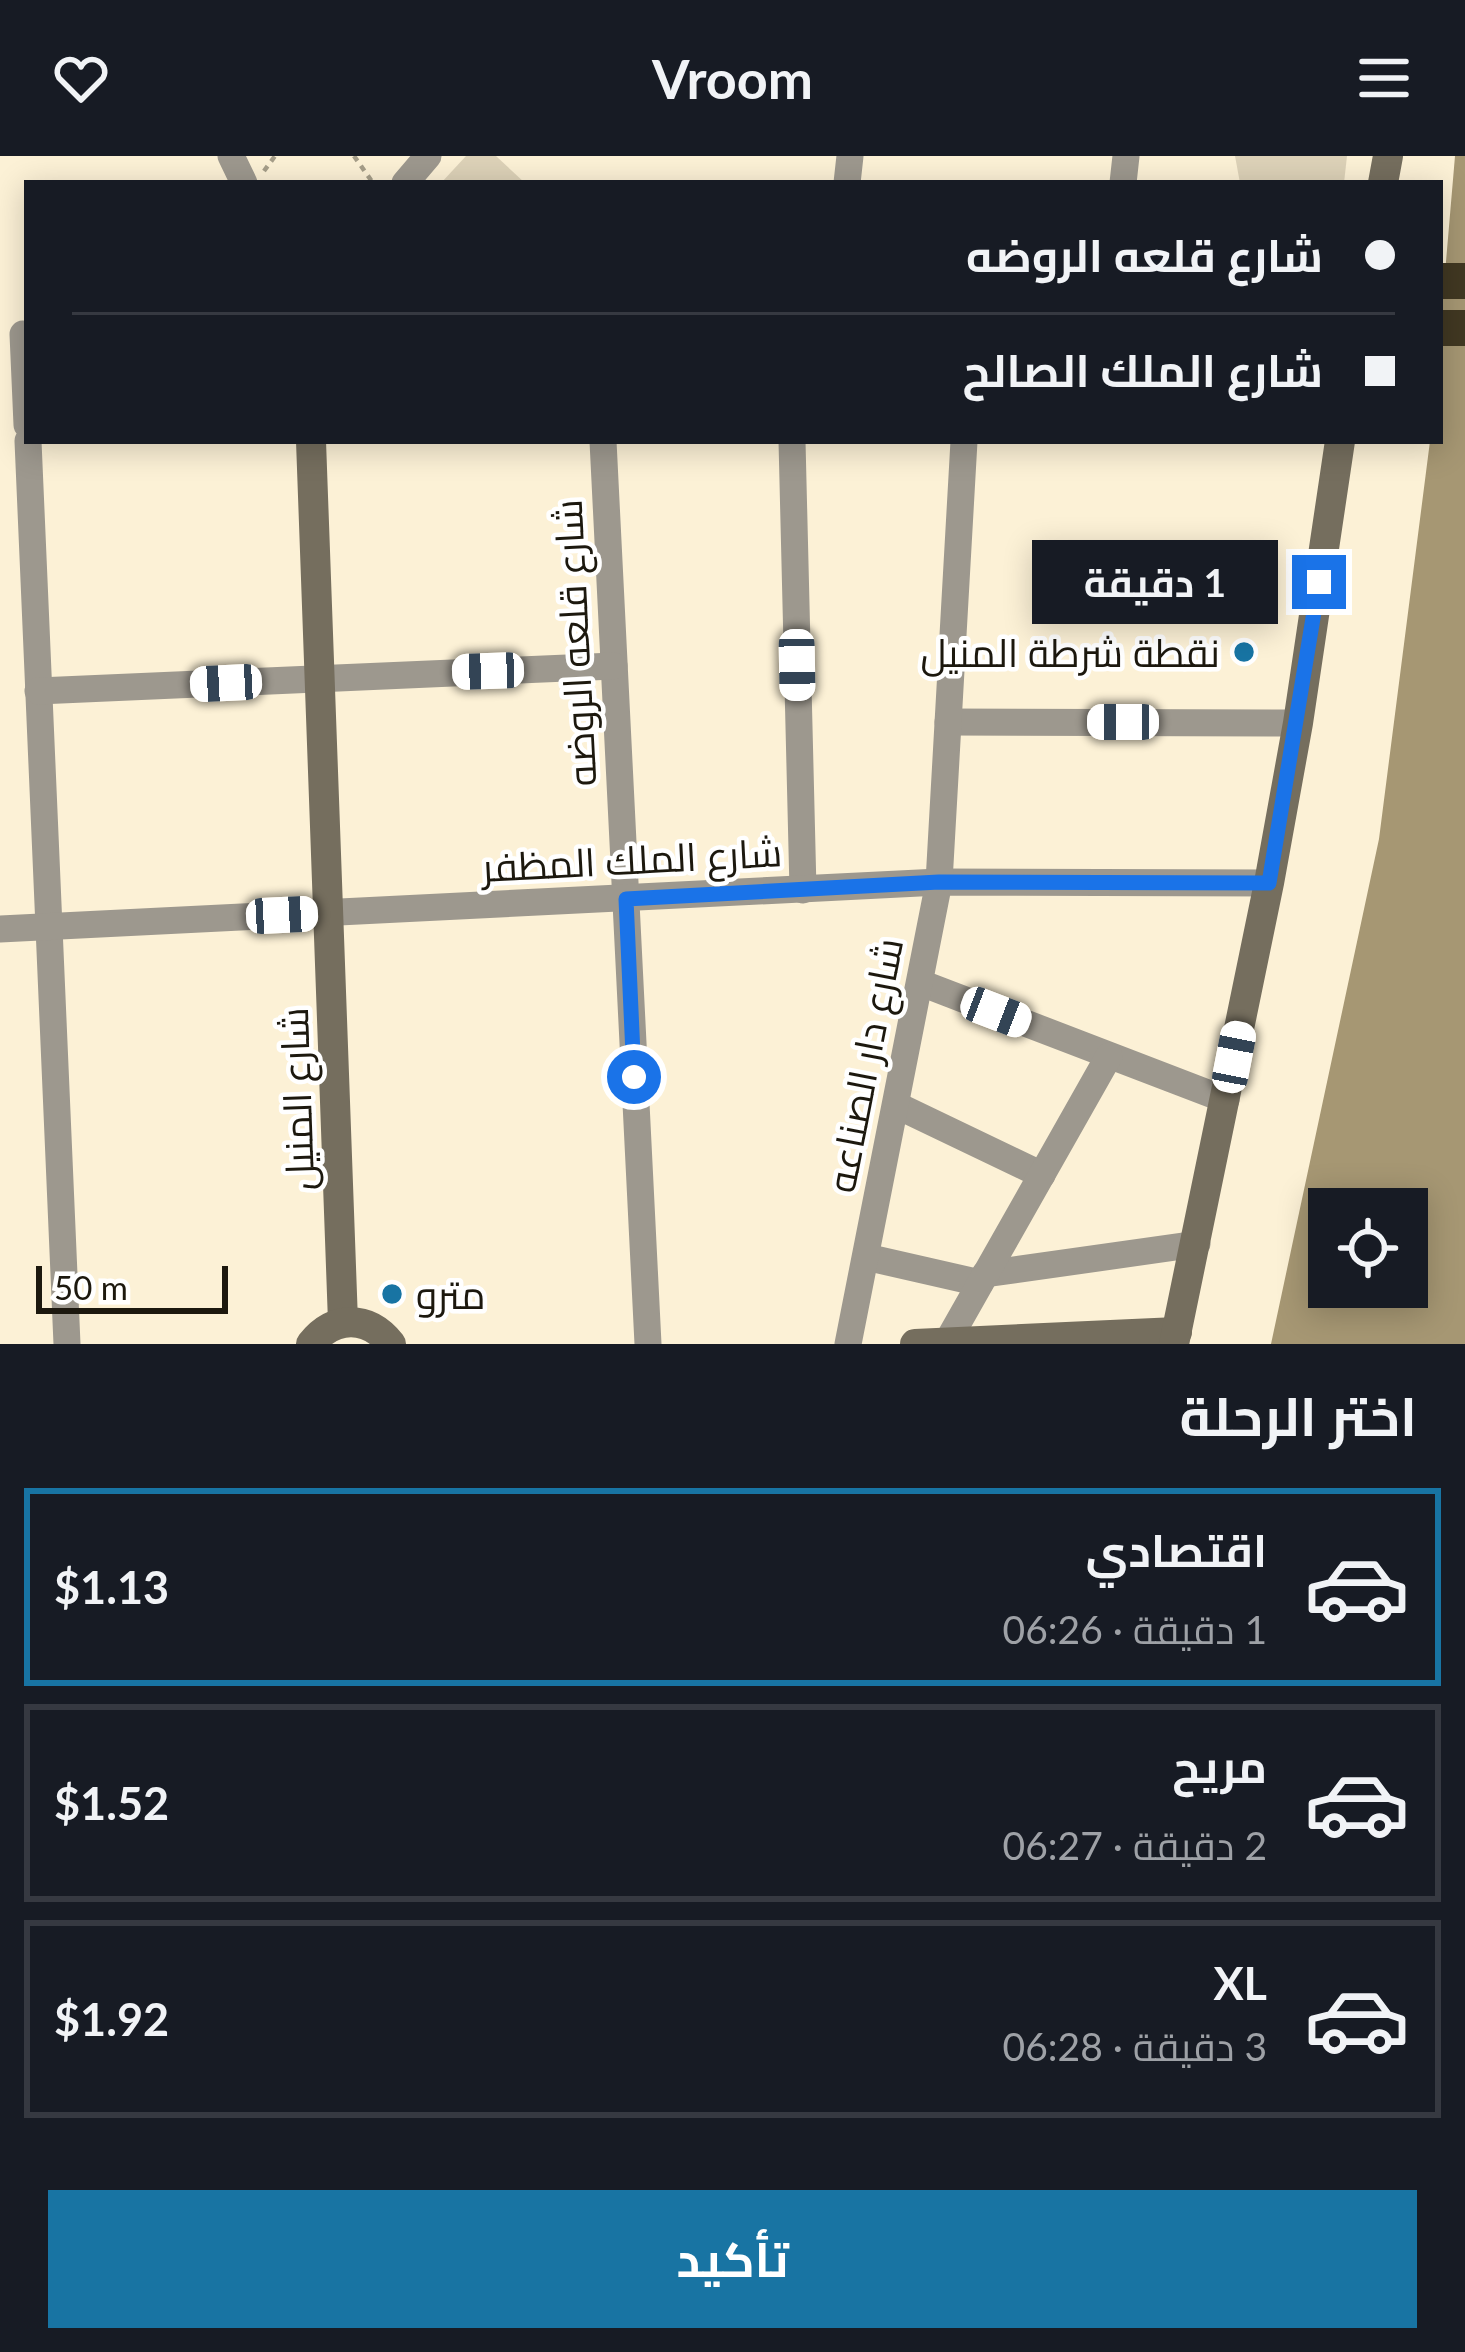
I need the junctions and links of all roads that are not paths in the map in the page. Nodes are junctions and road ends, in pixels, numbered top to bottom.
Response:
1 (428, 156) edge
2 (408, 180) edge
3 (23, 334) dead end
4 (24, 357) edge
5 (28, 444) edge
6 (311, 444) edge
7 (603, 444) edge
8 (792, 444) edge
9 (964, 444) edge
10 (1340, 444) edge
11 (614, 666) junction
12 (320, 679) junction
13 (38, 691) junction
14 (948, 722) junction
15 (1298, 723) junction
16 (939, 882) junction
17 (1269, 883) junction
18 (803, 890) junction
19 (626, 899) junction
20 (328, 913) junction
21 (49, 927) junction
22 (0, 929) edge
23 (921, 983) junction
24 (1109, 1056) junction
25 (1226, 1100) junction
26 (896, 1105) junction
27 (1042, 1175) junction
28 (1197, 1244) junction
29 (866, 1257) junction
30 (983, 1279) junction
31 (343, 1322) junction
32 (1176, 1338) edge
33 (946, 1343) edge
34 (68, 1344) edge
35 (311, 1344) edge
36 (391, 1344) edge
37 (648, 1344) edge
38 (848, 1344) edge
39 (915, 1344) edge

1 - 2 street
3 - 4 street
5 - 13 street
6 - 12 main road, شارع المنيل
7 - 11 street, شارع قلعه الروضه
8 - 18 street
9 - 14 street, شارع دار الصناعه
10 - 15 main road
11 - 12 street
11 - 19 street, شارع قلعه الروضه
12 - 13 street
12 - 20 main road, شارع المنيل
13 - 21 street
14 - 15 street
14 - 16 street, شارع دار الصناعه
15 - 17 main road
16 - 17 street, شارع الملك المظفر
16 - 18 street, شارع الملك المظفر
16 - 23 street, شارع دار الصناعه
17 - 25 main road
18 - 19 street, شارع الملك المظفر
19 - 20 street, شارع الملك المظفر
19 - 37 street, شارع قلعه الروضه
20 - 21 street, شارع الملك المظفر
20 - 31 main road, شارع المنيل
21 - 22 street, شارع الملك المظفر
21 - 34 street
23 - 24 street
23 - 26 street, شارع دار الصناعه
24 - 25 street
24 - 27 street
25 - 28 main road
26 - 27 street
26 - 29 street, شارع دار الصناعه
27 - 30 street
28 - 30 street
28 - 32 main road
29 - 30 street
29 - 38 street, شارع دار الصناعه
30 - 33 street
31 - 35 main road
31 - 36 main road
32 - 33 main road
33 - 39 main road

